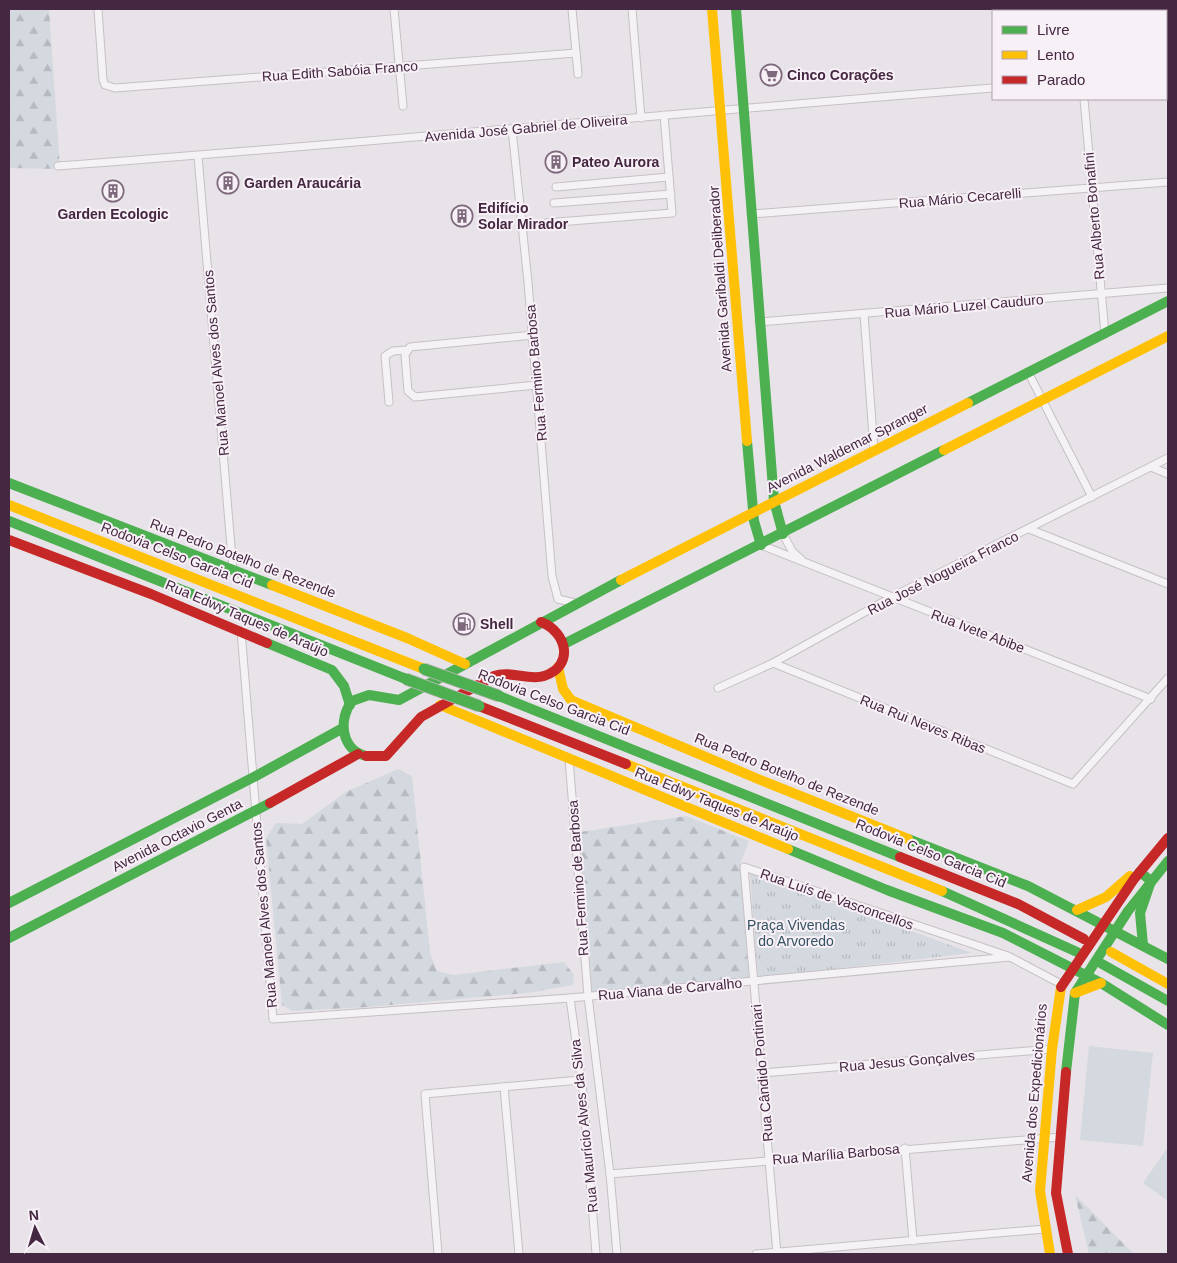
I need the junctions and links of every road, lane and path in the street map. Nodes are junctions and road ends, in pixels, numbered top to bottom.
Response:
1 (98, 9) edge
2 (394, 9) edge
3 (572, 9) edge
4 (632, 9) edge
5 (712, 9) edge
6 (736, 9) edge
7 (576, 53) junction
8 (400, 66) junction
9 (578, 74) dead end
10 (992, 88) edge
11 (1084, 100) edge
12 (403, 106) dead end
13 (743, 108) junction
14 (722, 109) junction
15 (664, 115) junction
16 (641, 118) junction
17 (512, 129) junction
18 (198, 156) junction
19 (58, 166) dead end
20 (669, 177) junction
21 (1168, 182) edge
22 (556, 187) dead end
23 (1092, 187) junction
24 (671, 194) junction
25 (554, 203) dead end
26 (751, 214) junction
27 (545, 223) dead end
28 (1168, 288) edge
29 (1100, 294) junction
30 (1168, 301) edge
31 (864, 314) junction
32 (759, 322) junction
33 (1105, 334) junction
34 (533, 335) junction
35 (1168, 336) edge
36 (406, 350) junction
37 (1028, 372) junction
38 (537, 385) junction
39 (1042, 400) junction
40 (389, 402) dead end
41 (874, 450) junction
42 (1168, 458) edge
43 (1151, 467) junction
44 (1168, 474) edge
45 (9, 483) edge
46 (1092, 497) junction
47 (774, 501) junction
48 (9, 505) edge
49 (753, 513) junction
50 (9, 521) edge
51 (1029, 530) junction
52 (783, 534) junction
53 (9, 540) edge
54 (761, 545) junction
55 (806, 563) junction
56 (233, 570) junction
57 (1168, 584) edge
58 (892, 597) junction
59 (575, 603) junction
60 (541, 622) junction
61 (242, 631) junction
62 (564, 644) junction
63 (773, 663) junction
64 (465, 664) junction
65 (558, 667) junction
66 (1168, 678) edge
67 (718, 688) dead end
68 (1150, 698) junction
69 (350, 705) junction
70 (440, 705) junction
71 (343, 728) junction
72 (358, 754) junction
73 (569, 760) junction
74 (254, 777) junction
75 (256, 811) junction
76 (1168, 838) edge
77 (1168, 862) edge
78 (1140, 872) junction
79 (1152, 881) junction
80 (9, 903) edge
81 (1077, 910) junction
82 (1103, 923) junction
83 (1116, 930) junction
84 (9, 938) edge
85 (1084, 938) dead end
86 (1144, 945) junction
87 (1076, 952) dead end
88 (1111, 952) dead end
89 (1010, 957) junction
90 (1168, 959) edge
91 (1102, 964) dead end
92 (1072, 968) junction
93 (1086, 976) junction
94 (755, 981) junction
95 (1102, 983) junction
96 (1061, 984) junction
97 (1168, 984) edge
98 (1075, 993) junction
99 (588, 996) junction
100 (570, 998) junction
101 (1168, 1002) edge
102 (273, 1019) joint
103 (1168, 1025) edge
104 (1052, 1048) junction
105 (762, 1073) junction
106 (580, 1080) junction
107 (504, 1087) junction
108 (1061, 1137) junction
109 (1043, 1138) junction
110 (905, 1148) junction
111 (770, 1160) junction
112 (610, 1174) junction
113 (1045, 1229) junction
114 (913, 1241) junction
115 (777, 1253) edge
116 (438, 1254) edge
117 (519, 1254) edge
118 (596, 1254) edge
119 (617, 1254) edge
120 (756, 1254) edge
121 (1050, 1254) edge
122 (1068, 1254) edge

1 - 8 street, Rua Edith Sabóia Franco
2 - 8 street
3 - 7 street
4 - 16 street
5 - 14 main road, Avenida Garibaldi Deliberador
6 - 13 main road
7 - 8 street, Rua Edith Sabóia Franco
7 - 9 street
8 - 12 street
10 - 13 street, Avenida José Gabriel de Oliveira
11 - 23 street, Rua Alberto Bonafini
13 - 14 street, Avenida José Gabriel de Oliveira
13 - 26 main road
14 - 15 street, Avenida José Gabriel de Oliveira
14 - 49 main road, Avenida Garibaldi Deliberador
15 - 16 street, Avenida José Gabriel de Oliveira
15 - 20 street
16 - 17 street, Avenida José Gabriel de Oliveira
17 - 18 street, Avenida José Gabriel de Oliveira
17 - 34 street, Rua Fermino Barbosa
18 - 19 street, Avenida José Gabriel de Oliveira
18 - 56 street, Rua Manoel Alves dos Santos
20 - 22 street
20 - 24 street
21 - 23 street, Rua Mário Cecarelli
23 - 26 street, Rua Mário Cecarelli
23 - 29 street, Rua Alberto Bonafini
24 - 25 street
24 - 27 street
26 - 32 main road
28 - 29 street, Rua Mário Luzel Cauduro
29 - 31 street, Rua Mário Luzel Cauduro
29 - 33 street, Rua Alberto Bonafini
30 - 33 main road, Avenida Waldemar Spranger
31 - 32 street, Rua Mário Luzel Cauduro
31 - 41 street
32 - 47 main road
33 - 37 main road, Avenida Waldemar Spranger
34 - 36 street
34 - 38 street, Rua Fermino Barbosa
35 - 39 main road
36 - 38 street
36 - 40 street
37 - 39 street
37 - 41 main road, Avenida Waldemar Spranger
38 - 59 street, Rua Fermino Barbosa
39 - 46 street
39 - 52 main road
41 - 47 main road, Avenida Waldemar Spranger
42 - 43 street, Rua José Nogueira Franco
43 - 44 street
43 - 46 street, Rua José Nogueira Franco
45 - 56 main road, Rua Pedro Botelho de Rezende
46 - 51 street, Rua José Nogueira Franco
47 - 49 main road, Avenida Waldemar Spranger
47 - 52 main road
48 - 85 main road, Rodovia Celso Garcia Cid, bridge
49 - 54 main road, Avenida Garibaldi Deliberador
49 - 59 main road, Avenida Waldemar Spranger
50 - 87 main road, bridge
51 - 57 street
51 - 58 street, Rua José Nogueira Franco
52 - 54 main road
52 - 55 street, Rua Ivete Abibe
53 - 61 main road, Rua Edwy Taques de Araújo
54 - 55 street, Rua Ivete Abibe
54 - 62 main road
55 - 58 street, Rua Ivete Abibe
56 - 64 main road, Rua Pedro Botelho de Rezende
58 - 63 street, Rua José Nogueira Franco
58 - 68 street, Rua Ivete Abibe
59 - 60 main road, Avenida Waldemar Spranger
60 - 62 main road
60 - 64 main road, Avenida Waldemar Spranger
61 - 69 main road, Rua Edwy Taques de Araújo
61 - 74 street, Rua Manoel Alves dos Santos
62 - 65 main road
63 - 67 street, Rua José Nogueira Franco
63 - 68 street, Rua Rui Neves Ribas
64 - 69 main road, Avenida Waldemar Spranger
65 - 70 main road
65 - 81 main road, Rua Pedro Botelho de Rezende
66 - 68 street
69 - 71 main road
70 - 72 main road
70 - 73 main road, Rua Edwy Taques de Araújo
71 - 72 main road
71 - 74 main road, Avenida Octavio Genta
72 - 75 main road, Avenida Octavio Genta
73 - 92 main road, Rua Edwy Taques de Araújo
73 - 99 street, Rua Fermino de Barbosa
74 - 75 street, Rua Manoel Alves dos Santos
74 - 80 main road, Avenida Octavio Genta
75 - 84 main road, Avenida Octavio Genta
75 - 102 street, Rua Manoel Alves dos Santos
76 - 78 main road
77 - 79 main road
78 - 79 main road
78 - 81 main road
78 - 82 main road, Avenida dos Expedicionários
79 - 83 main road
79 - 86 main road
81 - 82 main road
82 - 83 main road
82 - 92 main road, Avenida dos Expedicionários
83 - 86 main road
83 - 93 main road
86 - 90 main road
88 - 97 main road
89 - 94 street, Rua Viana de Carvalho
89 - 94 street, Rua Luís de Vasconcellos
89 - 96 street
91 - 101 main road
92 - 93 main road
92 - 96 main road, Avenida dos Expedicionários
93 - 95 main road
93 - 98 main road
94 - 99 street, Rua Viana de Carvalho
94 - 105 street, Rua Cândido Portinari
95 - 98 main road
95 - 103 main road
96 - 104 main road, Avenida dos Expedicionários
98 - 108 main road
99 - 100 street, Rua Viana de Carvalho
99 - 112 street, Rua Fermino de Barbosa
100 - 102 street, Rua Viana de Carvalho
100 - 106 street, Rua Maurício Alves da Silva
104 - 105 street, Rua Jesus Gonçalves
104 - 109 main road, Avenida dos Expedicionários
105 - 111 street, Rua Cândido Portinari
106 - 107 street
106 - 118 street, Rua Maurício Alves da Silva
107 - 116 street
107 - 117 street
108 - 109 street, Rua Marília Barbosa
108 - 122 main road
109 - 110 street, Rua Marília Barbosa
109 - 113 main road, Avenida dos Expedicionários
110 - 111 street, Rua Marília Barbosa
110 - 114 street
111 - 112 street, Rua Marília Barbosa
111 - 115 street, Rua Cândido Portinari
112 - 119 street, Rua Fermino de Barbosa
113 - 114 street
113 - 121 main road, Avenida dos Expedicionários
114 - 115 street
115 - 120 street

